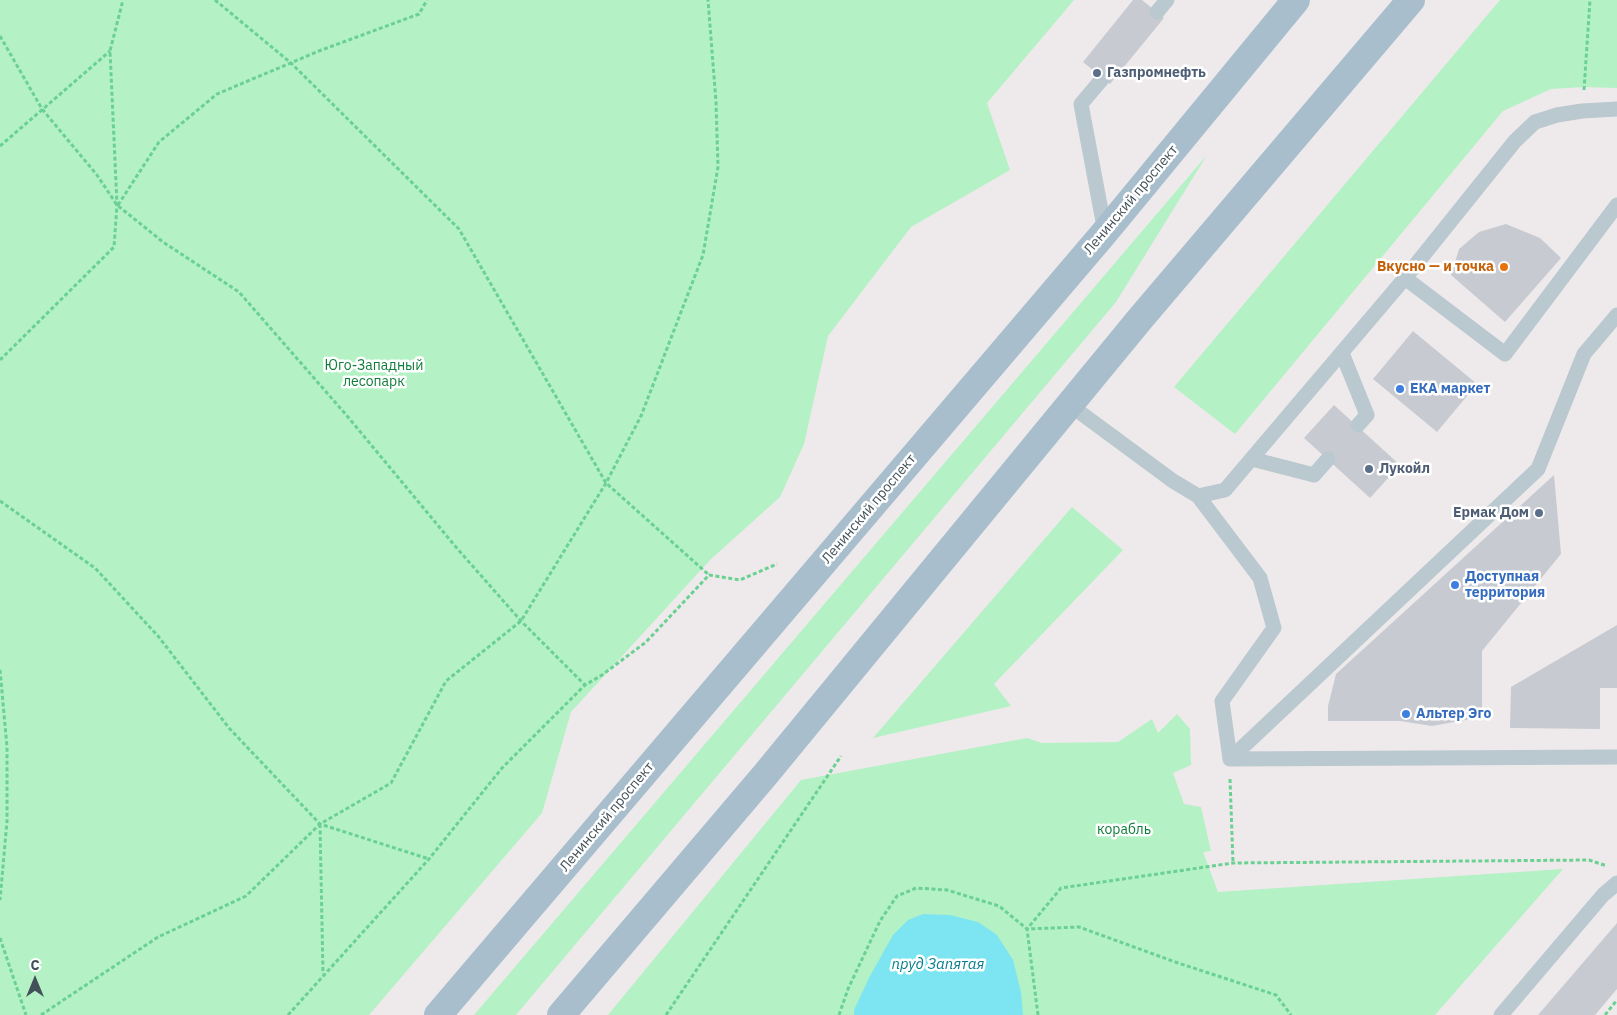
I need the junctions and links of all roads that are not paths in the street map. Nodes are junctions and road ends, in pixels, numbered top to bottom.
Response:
1 (1167, 0) edge
2 (1296, 0) edge
3 (1410, 0) edge
4 (1157, 12) dead end
5 (1103, 78) dead end
6 (1617, 109) edge
7 (1617, 205) edge
8 (1105, 232) junction
9 (1405, 278) junction
10 (1617, 315) edge
11 (1342, 353) junction
12 (1070, 405) junction
13 (1358, 425) dead end
14 (1252, 458) junction
15 (1328, 459) dead end
16 (1198, 496) junction
17 (1617, 757) edge
18 (1230, 759) junction
19 (1617, 883) edge
20 (438, 1015) edge
21 (561, 1015) edge
22 (1501, 1015) edge

1 - 4 lane
2 - 8 main road, Ленинский проспект
3 - 12 main road
5 - 8 lane
6 - 9 lane
7 - 9 lane
8 - 20 main road, Ленинский проспект
9 - 11 lane
10 - 18 lane
11 - 13 lane
11 - 14 lane
12 - 16 lane
12 - 21 main road
14 - 15 lane
14 - 16 lane
16 - 18 lane
17 - 18 lane
19 - 22 lane

